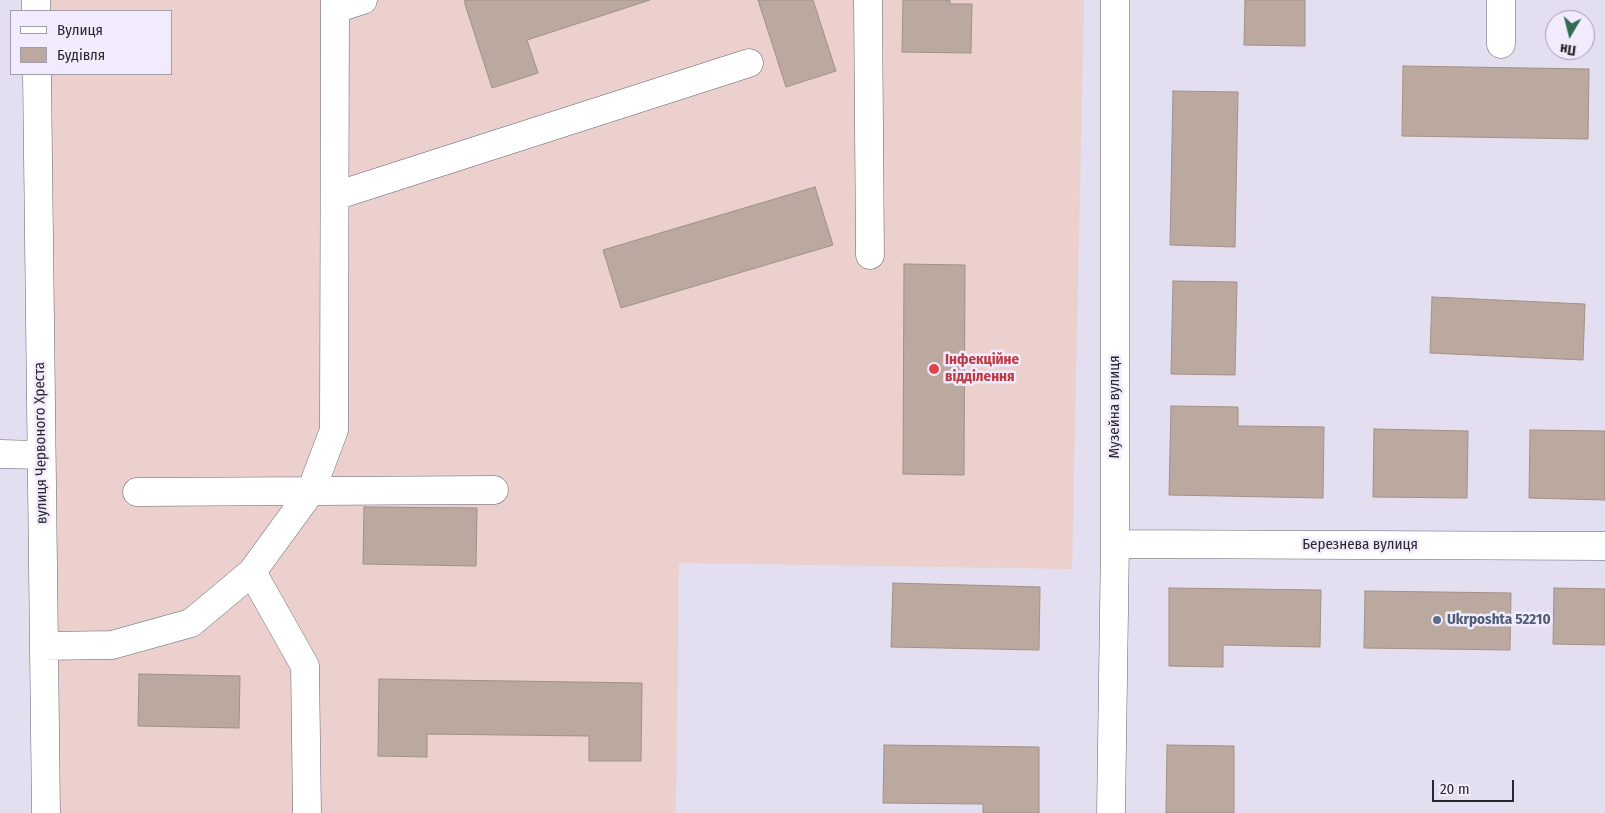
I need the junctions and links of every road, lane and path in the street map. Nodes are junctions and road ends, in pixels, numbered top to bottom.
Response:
1 (363, 0) edge
2 (868, 0) edge
3 (1115, 0) edge
4 (1501, 0) edge
5 (335, 5) edge
6 (1501, 44) dead end
7 (749, 63) dead end
8 (37, 75) edge
9 (335, 196) junction
10 (870, 254) dead end
11 (0, 454) edge
12 (41, 455) junction
13 (494, 490) dead end
14 (311, 491) junction
15 (137, 492) dead end
16 (1115, 544) junction
17 (1605, 546) edge
18 (252, 572) junction
19 (44, 646) junction
20 (46, 813) edge
21 (307, 813) edge
22 (1111, 813) edge

1 - 5 street
2 - 10 street
3 - 16 street, Музейна вулиця
4 - 6 street
5 - 9 street
7 - 9 street
8 - 12 street, вулиця Червоного Хреста
9 - 14 street
11 - 12 street
12 - 19 street, вулиця Червоного Хреста
13 - 14 street
14 - 15 street
14 - 18 street
16 - 17 street, Березнева вулиця
16 - 22 street, Музейна вулиця
18 - 19 street
18 - 21 street
19 - 20 street, вулиця Червоного Хреста

